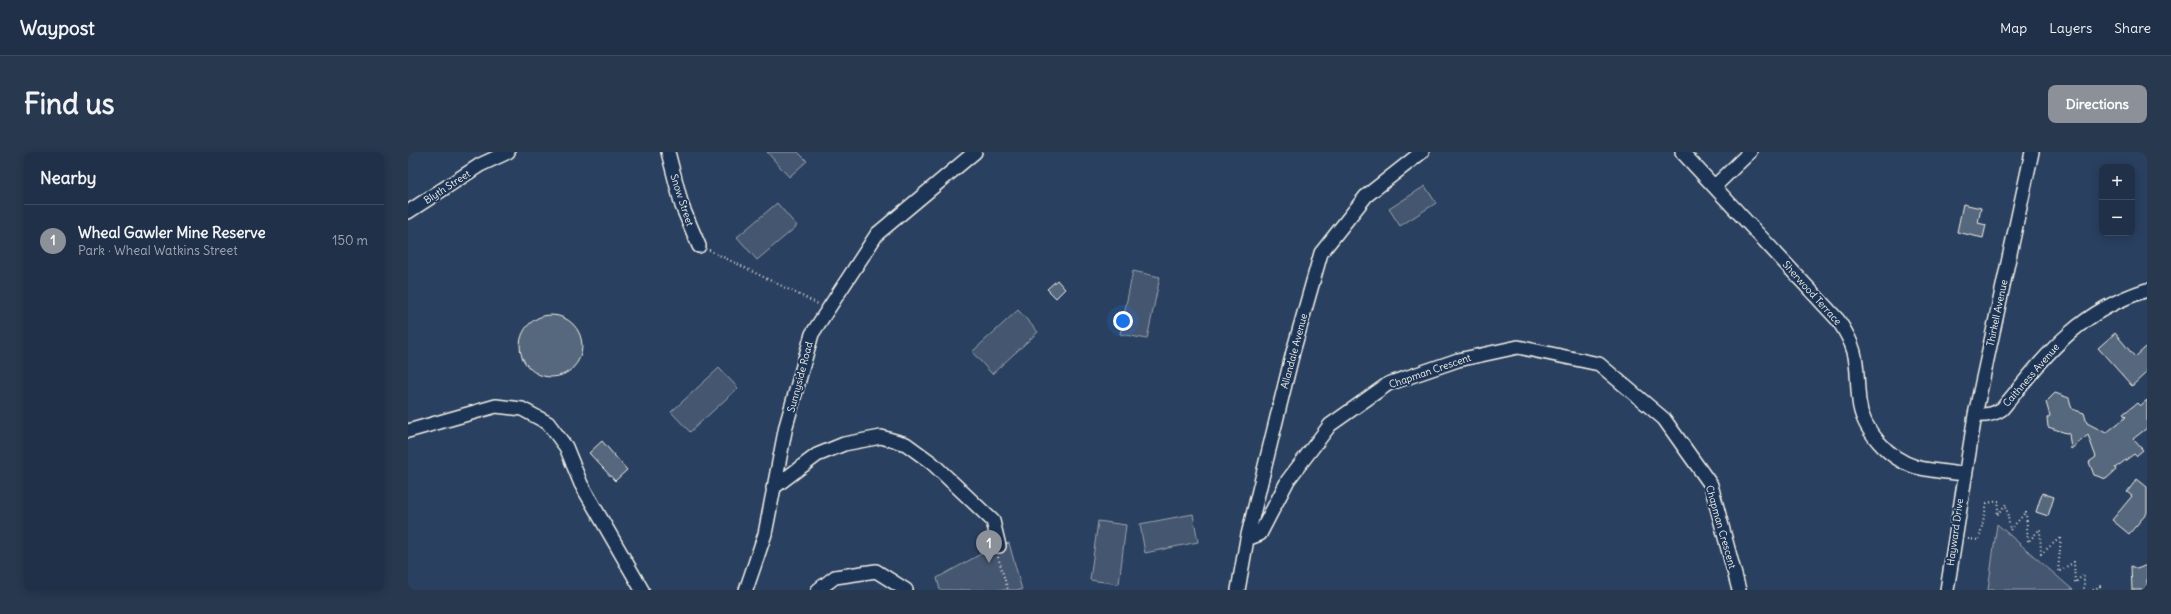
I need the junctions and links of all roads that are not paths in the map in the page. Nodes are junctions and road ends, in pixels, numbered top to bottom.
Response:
1 (508, 152) edge
2 (668, 152) edge
3 (975, 152) edge
4 (1422, 152) edge
5 (1682, 152) edge
6 (1750, 152) edge
7 (2032, 152) edge
8 (1714, 186) junction
9 (408, 212) edge
10 (699, 246) dead end
11 (2147, 290) edge
12 (1975, 415) junction
13 (408, 431) edge
14 (1964, 474) junction
15 (773, 488) junction
16 (1247, 539) junction
17 (999, 546) road end
18 (642, 590) edge
19 (746, 590) edge
20 (818, 590) edge
21 (906, 590) edge
22 (1238, 590) edge
23 (1740, 590) edge
24 (1947, 590) edge

1 - 9 street, Blyth Street
2 - 10 street, Snow Street
3 - 15 street, Sunnyside Road
4 - 16 street, Allandale Avenue
5 - 8 street, Sherwood Terrace
6 - 8 street
7 - 12 street, Thirkell Avenue
8 - 14 street, Sherwood Terrace
11 - 12 street, Caithness Avenue
12 - 14 street, Thirkell Avenue
13 - 18 street
14 - 24 street, Hayward Drive
15 - 17 street
15 - 19 street, Sunnyside Road
16 - 22 street, Allandale Avenue
16 - 23 street, Chapman Crescent
20 - 21 street

